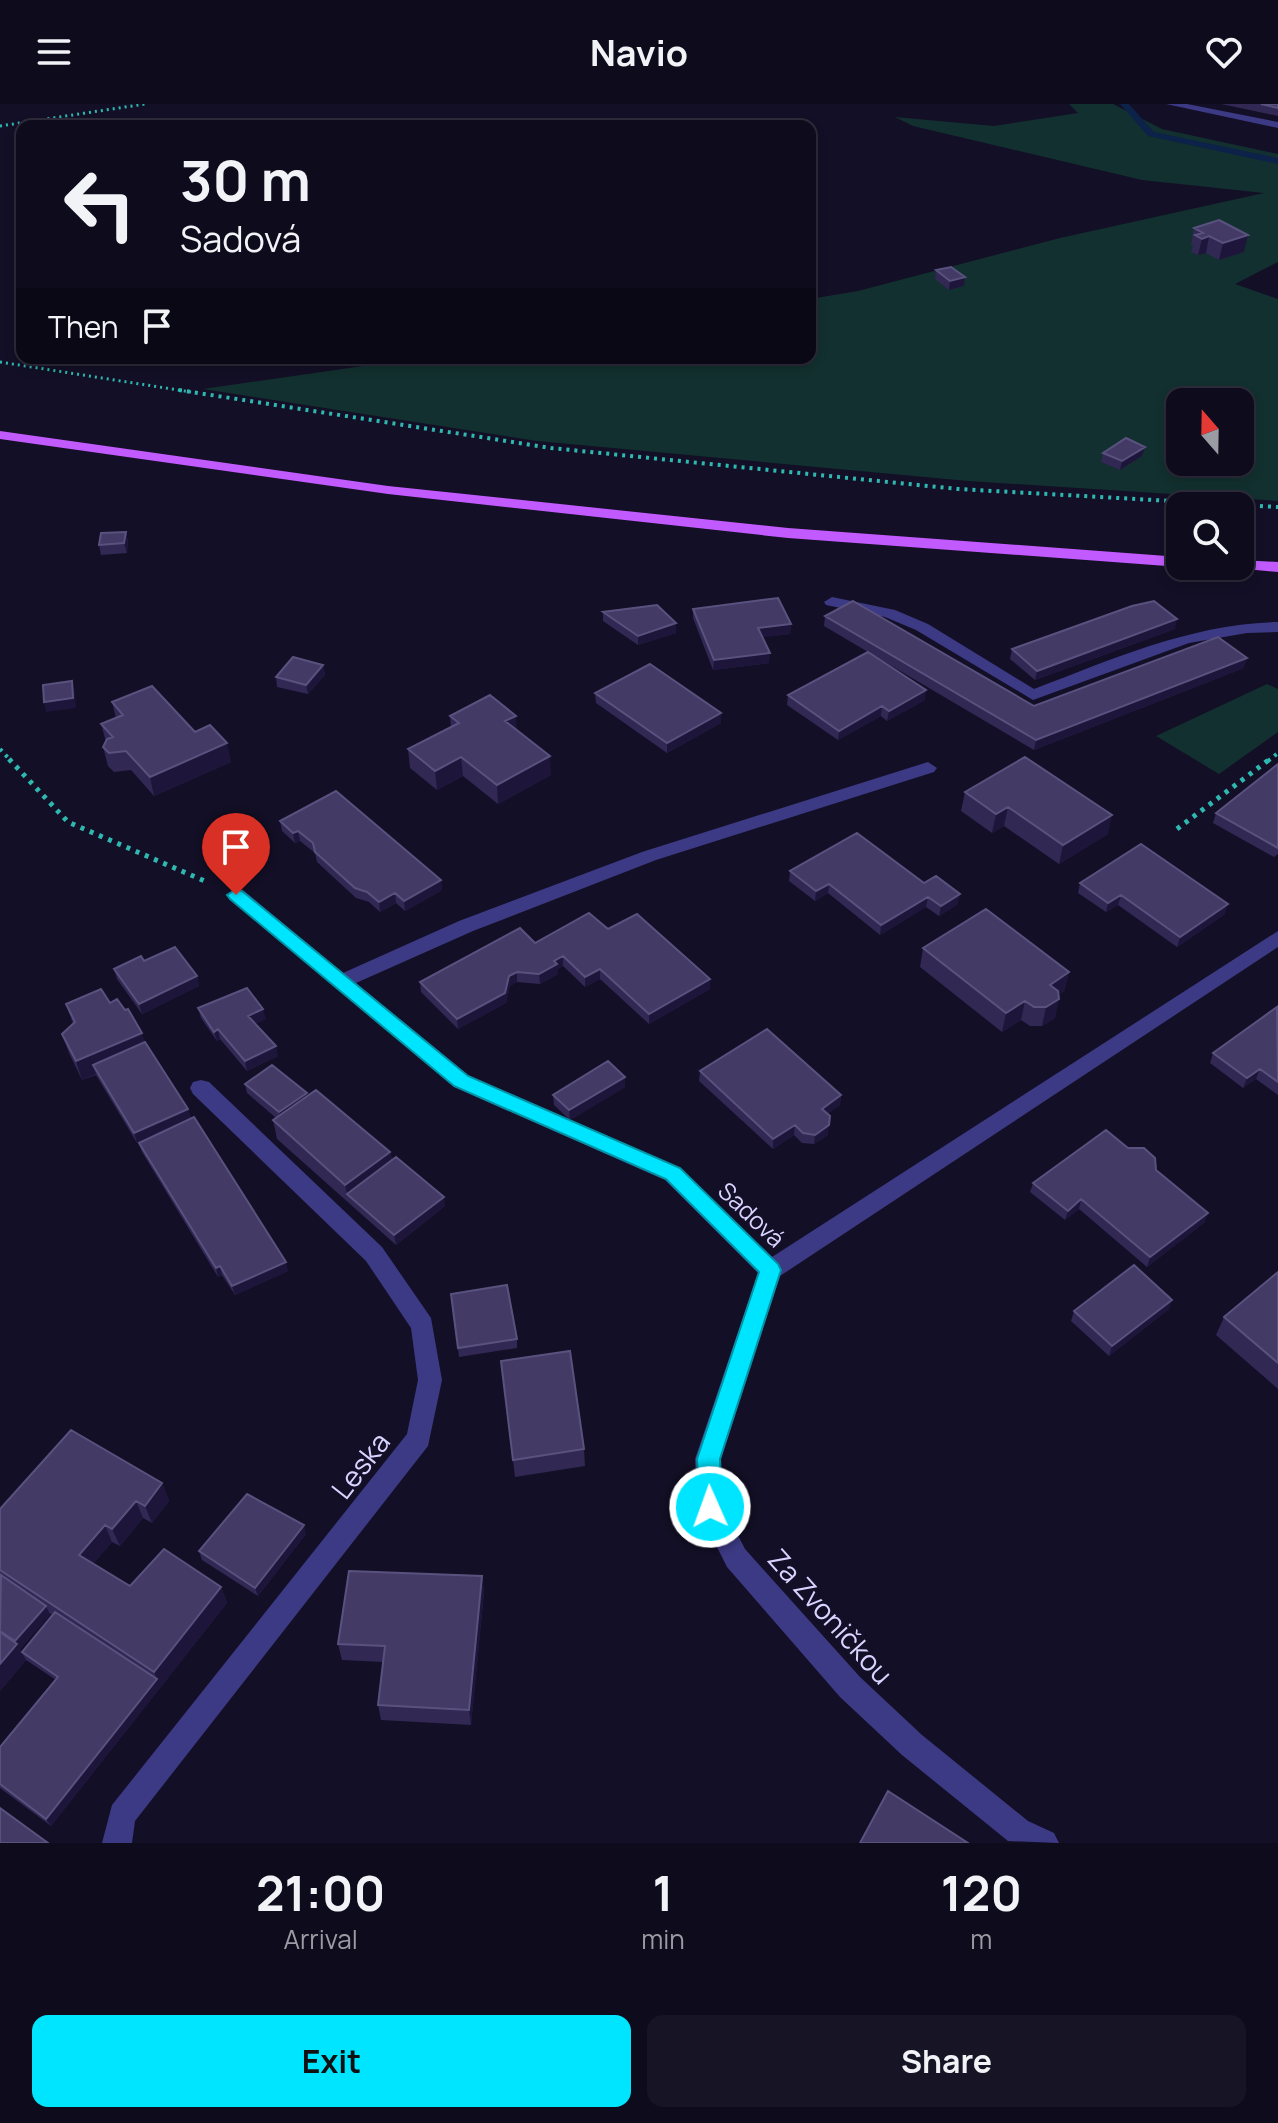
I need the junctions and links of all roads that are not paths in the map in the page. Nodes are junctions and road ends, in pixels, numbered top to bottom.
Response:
1 (1171, 104) edge
2 (1278, 125) edge
3 (0, 435) edge
4 (1166, 561) edge
5 (1254, 566) edge
6 (1278, 567) edge
7 (832, 602) dead end
8 (1278, 627) edge
9 (928, 768) dead end
10 (236, 895) road end
11 (1278, 938) edge
12 (341, 982) junction
13 (201, 1088) dead end
14 (770, 1270) junction
15 (117, 1843) edge
16 (1044, 1843) edge

1 - 2 street
3 - 4 main road
5 - 6 main road
7 - 8 street
9 - 12 street
10 - 12 street, Sadová
11 - 14 street, Sadová
12 - 14 street, Sadová
13 - 15 street, Leska
14 - 16 street, Za Zvoničkou

